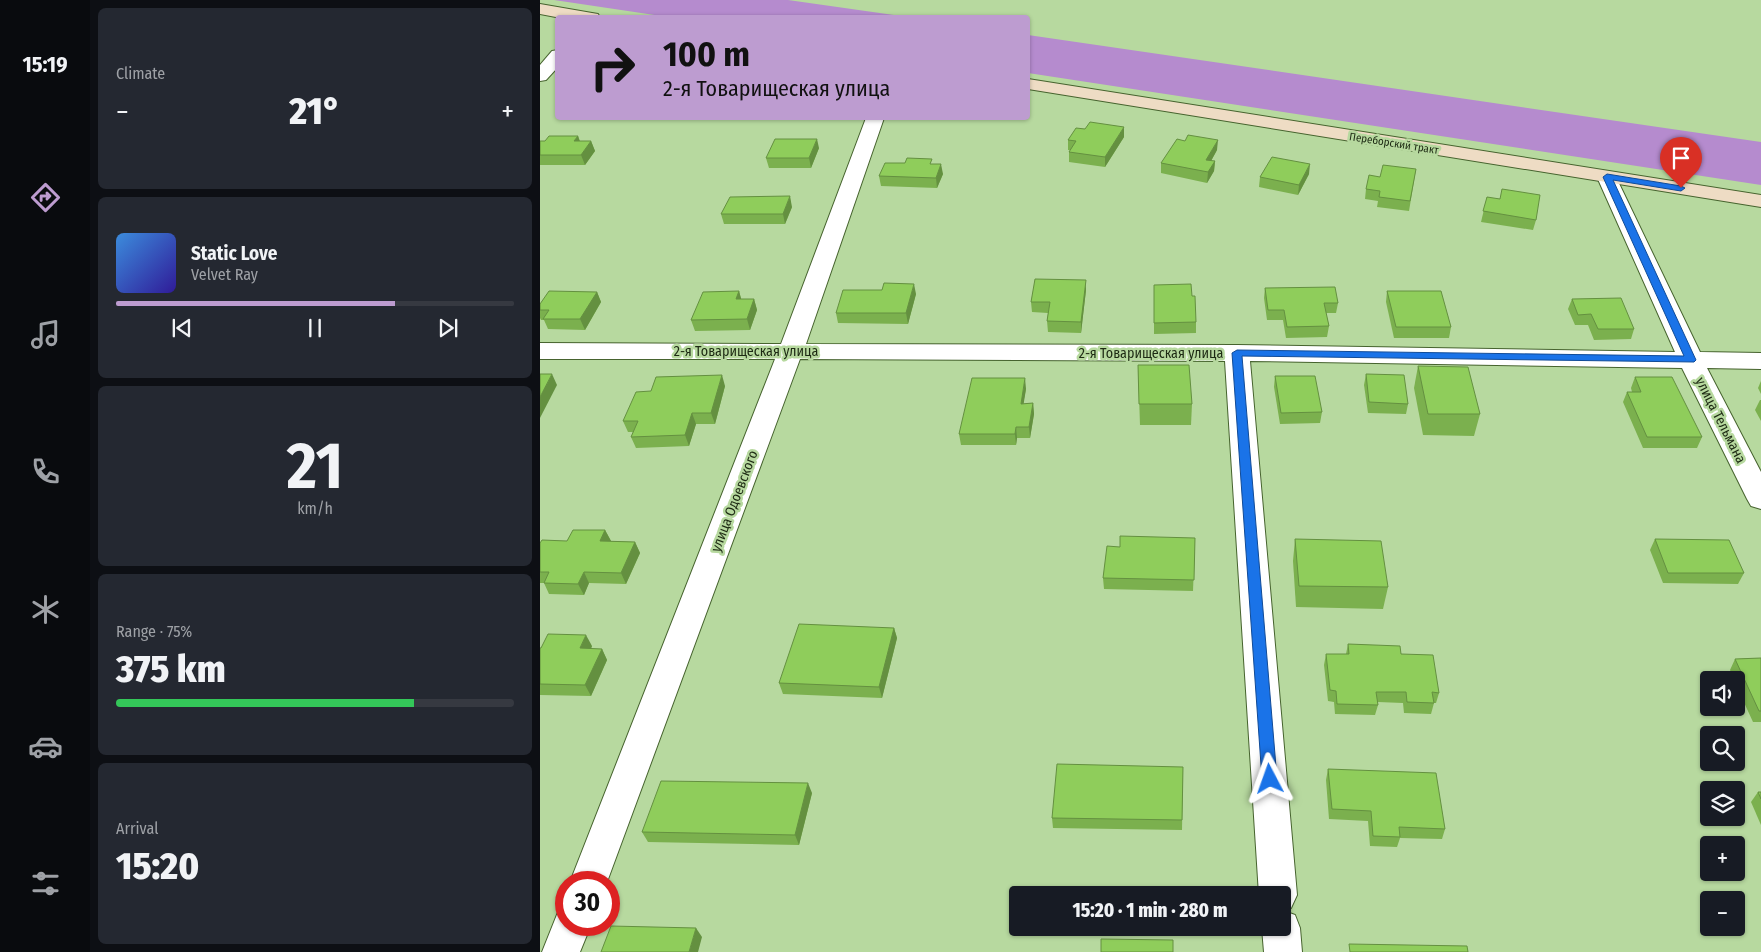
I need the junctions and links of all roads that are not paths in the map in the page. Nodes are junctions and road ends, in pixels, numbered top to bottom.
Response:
1 (540, 9) edge
2 (578, 15) edge
3 (555, 58) edge
4 (540, 76) edge
5 (1030, 84) edge
6 (874, 120) edge
7 (1607, 177) junction
8 (1761, 201) edge
9 (540, 351) edge
10 (791, 351) junction
11 (1237, 353) junction
12 (1691, 360) junction
13 (1761, 361) edge
14 (1761, 499) edge
15 (592, 871) edge
16 (1277, 886) edge
17 (568, 936) edge
18 (1282, 936) edge
19 (561, 952) edge
20 (1283, 952) edge

1 - 2 main road
3 - 4 street
5 - 7 main road, Переборский тракт
6 - 10 street, улица Одоевского
7 - 8 main road, Переборский тракт
7 - 12 street, улица Тельмана
9 - 10 street, 2-я Товарищеская улица
10 - 11 street, 2-я Товарищеская улица
10 - 15 street, улица Одоевского
11 - 12 street, 2-я Товарищеская улица
11 - 16 street
12 - 13 street, 2-я Товарищеская улица
12 - 14 street, улица Тельмана
17 - 19 street
18 - 20 street

